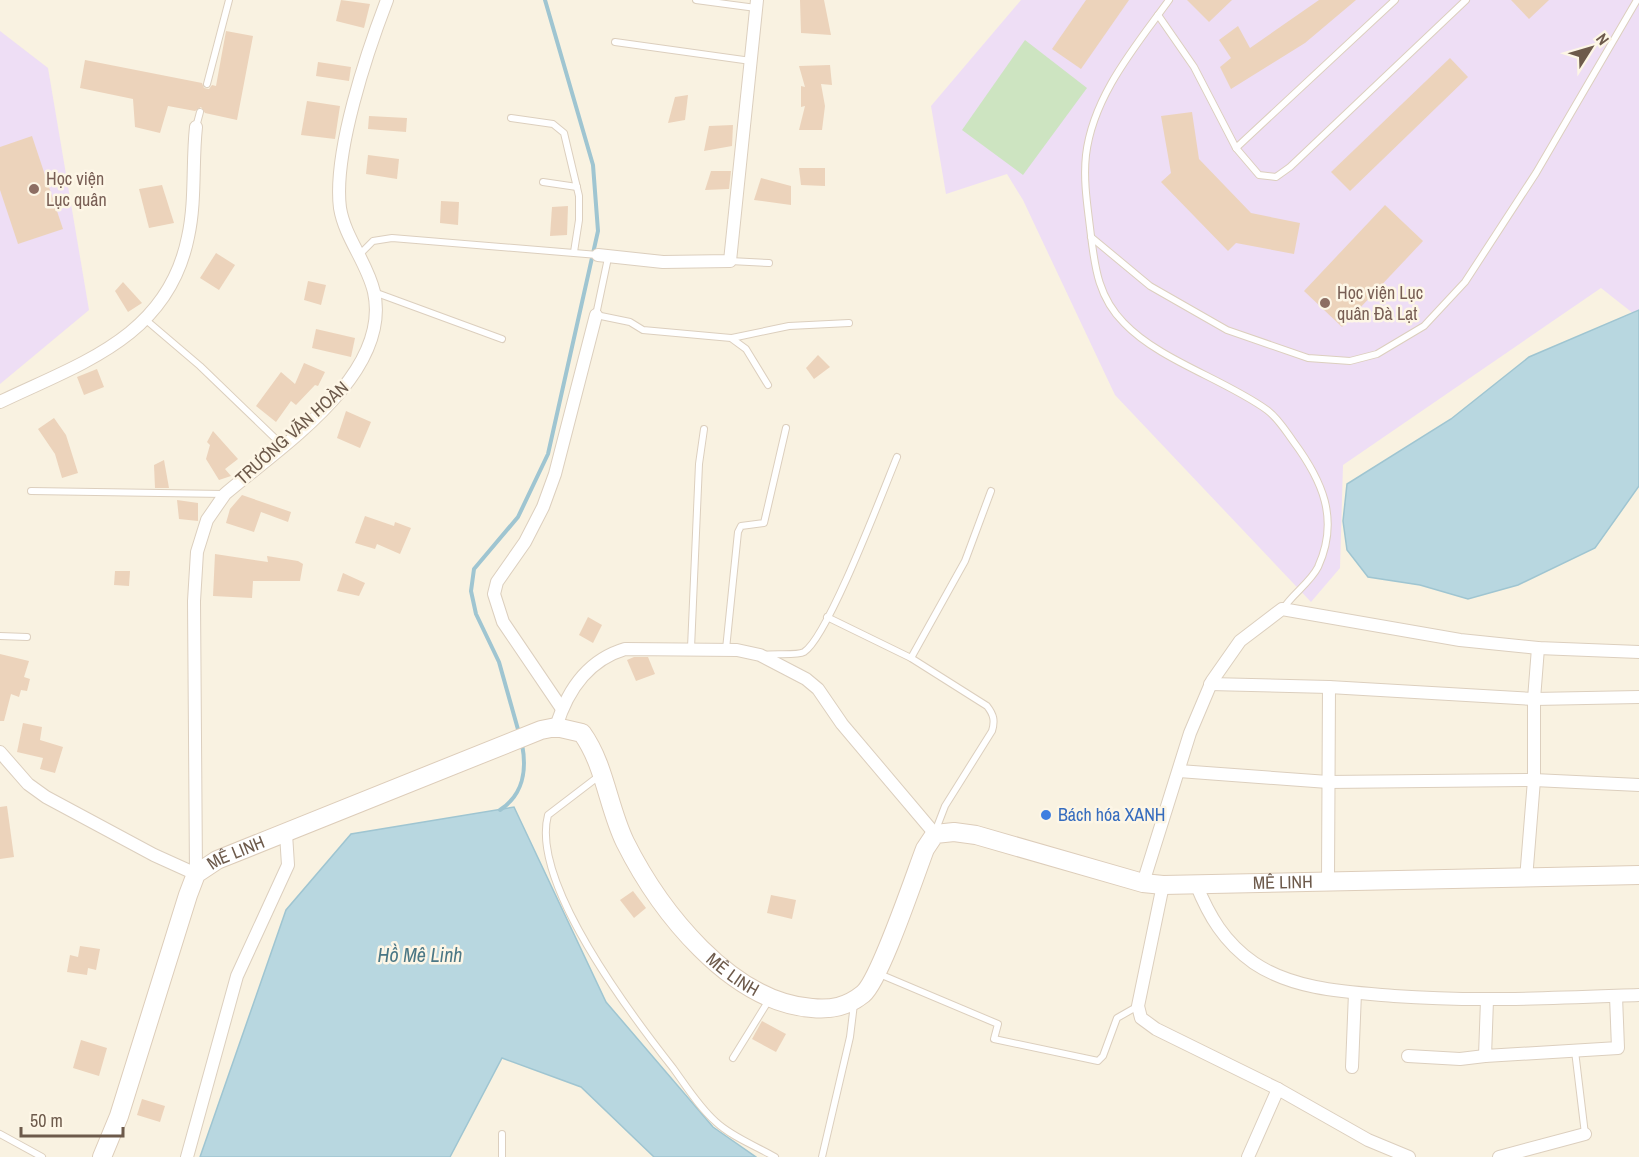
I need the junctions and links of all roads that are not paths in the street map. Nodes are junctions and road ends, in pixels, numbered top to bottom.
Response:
1 (229, 0) edge
2 (387, 0) edge
3 (696, 0) edge
4 (1169, 0) edge
5 (1395, 0) edge
6 (1466, 0) edge
7 (1637, 0) edge
8 (757, 4) edge
9 (1158, 15) junction
10 (615, 42) dead end
11 (752, 61) junction
12 (207, 84) dead end
13 (200, 112) dead end
14 (511, 118) dead end
15 (196, 127) joint
16 (1236, 148) junction
17 (543, 182) dead end
18 (577, 187) junction
19 (1091, 237) junction
20 (574, 252) junction
21 (359, 255) junction
22 (603, 256) junction
23 (730, 261) junction
24 (769, 263) dead end
25 (374, 292) junction
26 (596, 315) junction
27 (146, 320) junction
28 (849, 323) dead end
29 (731, 338) junction
30 (502, 339) dead end
31 (768, 385) dead end
32 (0, 402) edge
33 (786, 428) dead end
34 (704, 429) dead end
35 (282, 445) junction
36 (897, 457) dead end
37 (31, 491) dead end
38 (991, 491) dead end
39 (225, 494) junction
40 (1282, 609) junction
41 (827, 617) junction
42 (0, 636) edge
43 (27, 638) dead end
44 (691, 648) junction
45 (1538, 648) junction
46 (726, 649) junction
47 (1639, 652) edge
48 (760, 655) junction
49 (911, 658) junction
50 (1210, 684) junction
51 (1329, 687) junction
52 (1639, 697) edge
53 (1534, 699) junction
54 (553, 722) junction
55 (0, 752) edge
56 (1179, 771) junction
57 (602, 774) junction
58 (1534, 780) junction
59 (1328, 782) junction
60 (1639, 785) edge
61 (286, 834) junction
62 (934, 834) junction
63 (196, 874) junction
64 (1639, 875) edge
65 (1526, 879) junction
66 (1328, 880) junction
67 (1143, 883) junction
68 (1196, 884) junction
69 (1163, 885) junction
70 (876, 973) junction
71 (1355, 993) junction
72 (1639, 995) edge
73 (1616, 996) junction
74 (770, 997) junction
75 (855, 1000) junction
76 (1487, 1000) junction
77 (1138, 1006) junction
78 (1575, 1049) junction
79 (1408, 1056) dead end
80 (1485, 1056) junction
81 (733, 1058) dead end
82 (1353, 1067) dead end
83 (1278, 1089) junction
84 (0, 1134) edge
85 (502, 1134) dead end
86 (1585, 1134) joint
87 (42, 1157) edge
88 (102, 1157) edge
89 (187, 1157) edge
90 (502, 1157) edge
91 (775, 1157) edge
92 (822, 1157) edge
93 (1248, 1157) edge
94 (1409, 1157) edge
95 (1503, 1157) edge

1 - 12 lane
2 - 21 street, TRƯƠNG VĂN HOÀN
3 - 8 lane
4 - 9 lane
5 - 16 lane
6 - 16 lane
7 - 19 lane
8 - 11 street
9 - 16 lane
9 - 19 lane
10 - 11 lane
11 - 23 street
13 - 15 lane
14 - 18 lane
15 - 27 street
17 - 18 lane
18 - 20 lane
19 - 40 lane
20 - 21 lane
20 - 22 lane
21 - 25 street, TRƯƠNG VĂN HOÀN
22 - 23 street
22 - 26 lane
23 - 24 lane
25 - 30 lane
25 - 35 street, TRƯƠNG VĂN HOÀN
26 - 29 lane
26 - 54 street
27 - 32 street
27 - 35 lane
28 - 29 lane
29 - 31 lane
33 - 46 lane
34 - 44 lane
35 - 39 street, TRƯƠNG VĂN HOÀN
36 - 41 lane
37 - 39 lane
38 - 49 lane
39 - 63 street, TRƯƠNG VĂN HOÀN
40 - 45 street
40 - 50 street
41 - 48 lane
41 - 49 lane
42 - 43 lane
44 - 46 street
44 - 54 street
45 - 47 street
45 - 53 street
46 - 48 street
48 - 62 street
49 - 62 lane
50 - 51 street
50 - 56 street
51 - 53 street
51 - 59 street
52 - 53 street
53 - 58 street
54 - 57 street, MÊ LINH
54 - 61 street, MÊ LINH
55 - 63 street
56 - 59 street
56 - 67 street
57 - 74 street, MÊ LINH
57 - 91 lane
58 - 59 street
58 - 60 street
58 - 65 street
59 - 66 street
61 - 63 street, MÊ LINH
61 - 89 street
62 - 67 street, MÊ LINH
62 - 70 street
63 - 88 street, MÊ LINH
64 - 65 street, MÊ LINH
65 - 66 street, MÊ LINH
66 - 68 street, MÊ LINH
67 - 69 street, MÊ LINH
68 - 69 street, MÊ LINH
68 - 71 street
69 - 77 street
70 - 75 street
70 - 77 lane
71 - 76 street
71 - 82 street
72 - 73 street
73 - 76 street
73 - 78 street
74 - 75 street, MÊ LINH
74 - 81 lane
75 - 92 lane
76 - 80 street
77 - 83 street
78 - 80 street
78 - 86 lane
79 - 80 street
83 - 93 street
83 - 94 street
84 - 87 lane
85 - 90 lane
86 - 95 street

